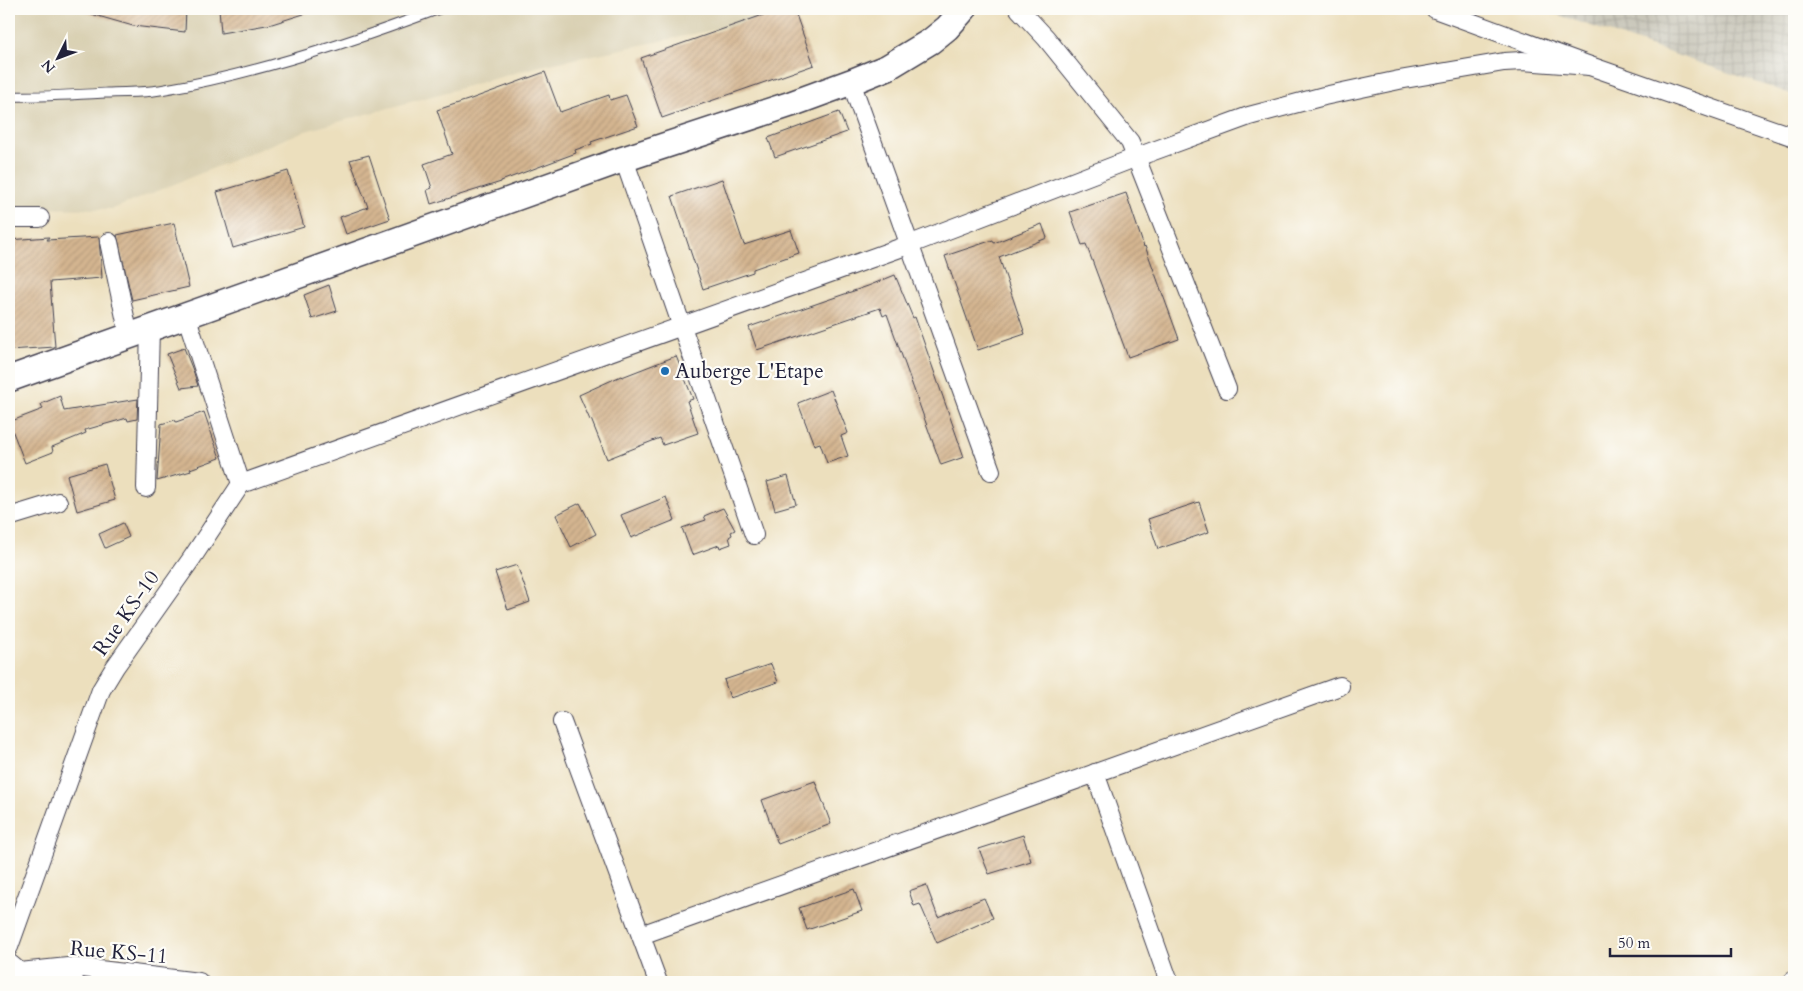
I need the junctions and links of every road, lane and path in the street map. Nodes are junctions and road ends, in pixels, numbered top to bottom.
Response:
1 (440, 9) edge
2 (964, 9) edge
3 (1019, 9) edge
4 (1434, 9) edge
5 (1590, 66) junction
6 (851, 82) junction
7 (9, 96) edge
8 (1794, 137) edge
9 (1137, 157) junction
10 (624, 159) junction
11 (9, 218) edge
12 (40, 218) dead end
13 (109, 242) dead end
14 (911, 244) junction
15 (186, 315) junction
16 (682, 326) junction
17 (139, 332) junction
18 (9, 379) edge
19 (1227, 389) dead end
20 (991, 471) dead end
21 (241, 484) junction
22 (146, 488) dead end
23 (58, 502) dead end
24 (9, 517) edge
25 (754, 535) dead end
26 (1340, 686) dead end
27 (562, 722) dead end
28 (1095, 773) junction
29 (641, 935) junction
30 (9, 947) edge
31 (53, 970) junction
32 (19, 972) edge
33 (75, 982) edge
34 (198, 982) edge
35 (658, 982) edge
36 (1169, 982) edge

1 - 7 lane
2 - 6 street
3 - 9 street
4 - 5 street
5 - 8 street
5 - 9 street
6 - 10 street
6 - 14 street
9 - 14 street
9 - 19 street
10 - 15 street
10 - 16 street
11 - 12 street
13 - 17 street
14 - 16 street
14 - 20 street
15 - 17 street
15 - 21 street
16 - 21 street
16 - 25 street
17 - 18 street
17 - 22 street
21 - 30 street, Rue KS-10
23 - 24 street
26 - 28 street
27 - 29 street
28 - 29 street
28 - 36 street
29 - 35 street
31 - 32 street, Rue KS-11
31 - 33 street
31 - 34 street, Rue KS-11

